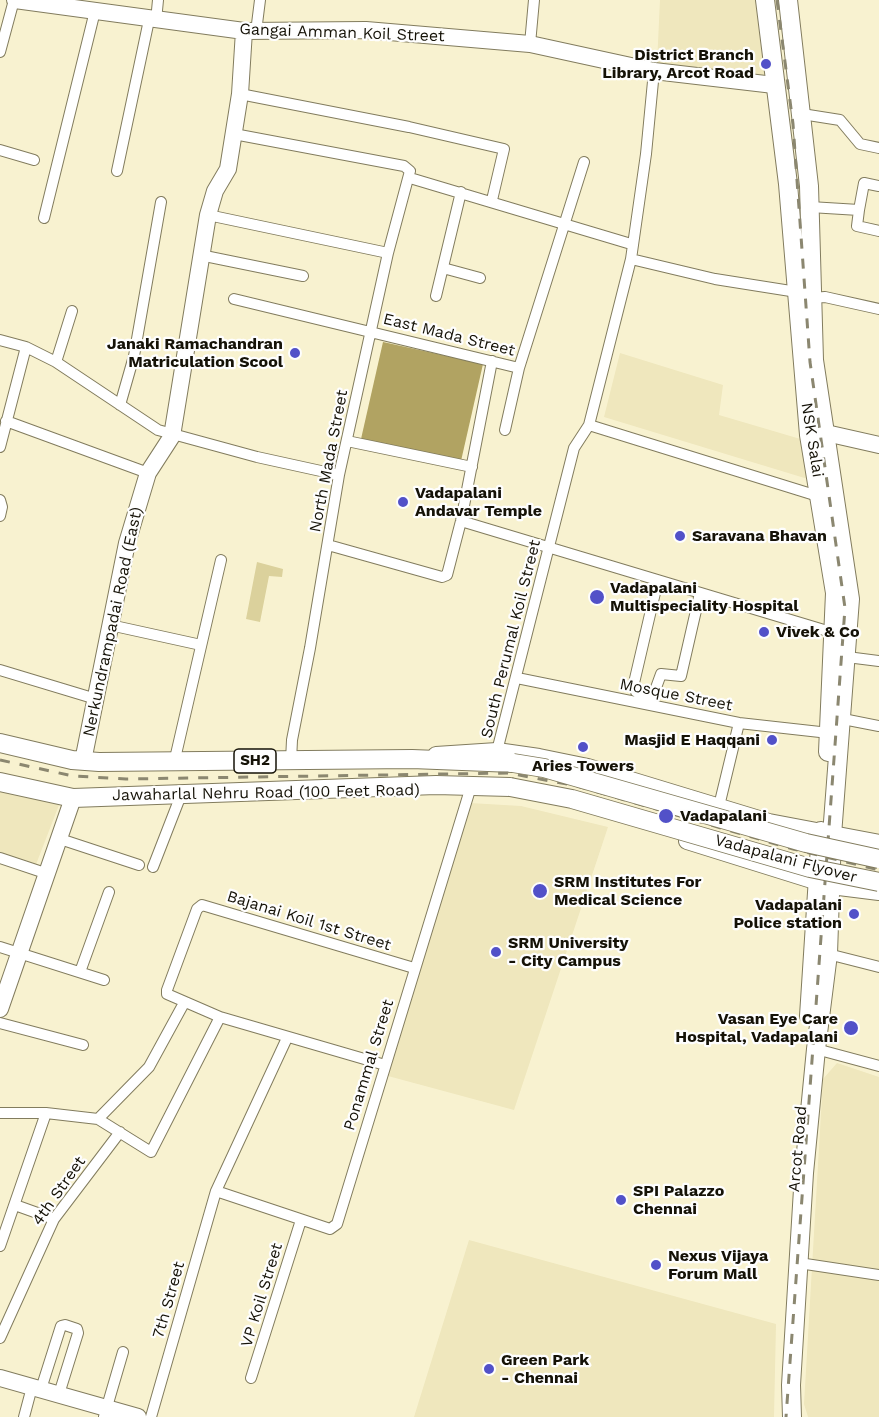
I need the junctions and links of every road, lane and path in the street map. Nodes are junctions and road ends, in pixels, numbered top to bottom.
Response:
1 (14, 0) edge
2 (158, 0) edge
3 (260, 0) edge
4 (534, 0) edge
5 (765, 0) edge
6 (788, 0) edge
7 (50, 3) edge
8 (95, 11) junction
9 (152, 20) junction
10 (250, 32) junction
11 (530, 44) junction
12 (0, 52) edge
13 (654, 71) junction
14 (774, 85) junction
15 (240, 94) junction
16 (802, 114) junction
17 (234, 134) junction
18 (782, 138) junction
19 (804, 138) junction
20 (879, 148) edge
21 (0, 150) edge
22 (34, 160) dead end
23 (584, 162) dead end
24 (117, 171) dead end
25 (410, 174) junction
26 (879, 186) edge
27 (461, 192) junction
28 (492, 200) junction
29 (161, 202) dead end
30 (810, 207) junction
31 (859, 210) junction
32 (208, 215) junction
33 (44, 218) dead end
34 (566, 226) junction
35 (879, 231) edge
36 (631, 244) junction
37 (388, 253) junction
38 (200, 255) junction
39 (631, 259) junction
40 (443, 268) junction
41 (303, 276) dead end
42 (480, 278) dead end
43 (805, 295) junction
44 (436, 296) dead end
45 (234, 299) dead end
46 (879, 309) edge
47 (72, 311) dead end
48 (372, 332) junction
49 (0, 339) edge
50 (26, 347) junction
51 (56, 362) junction
52 (492, 362) junction
53 (519, 368) junction
54 (120, 405) junction
55 (6, 421) junction
56 (589, 425) junction
57 (505, 430) dead end
58 (818, 434) junction
59 (172, 436) junction
60 (347, 441) junction
61 (879, 445) edge
62 (0, 447) edge
63 (472, 467) junction
64 (148, 474) junction
65 (339, 475) junction
66 (821, 497) junction
67 (0, 500) edge
68 (0, 516) edge
69 (461, 521) junction
70 (328, 545) junction
71 (550, 547) junction
72 (221, 560) dead end
73 (658, 580) junction
74 (700, 593) junction
75 (110, 625) junction
76 (834, 633) junction
77 (201, 645) junction
78 (847, 657) junction
79 (879, 661) edge
80 (0, 670) edge
81 (518, 678) junction
82 (96, 699) junction
83 (843, 719) junction
84 (739, 723) junction
85 (879, 726) edge
86 (830, 733) junction
87 (0, 743) edge
88 (497, 751) junction
89 (412, 759) junction
90 (83, 761) junction
91 (291, 761) junction
92 (174, 763) junction
93 (0, 782) edge
94 (411, 788) junction
95 (469, 793) junction
96 (181, 795) junction
97 (73, 798) junction
98 (719, 806) junction
99 (771, 822) junction
100 (827, 833) junction
101 (57, 838) junction
102 (879, 843) edge
103 (0, 858) edge
104 (879, 859) edge
105 (759, 864) junction
106 (139, 865) dead end
107 (153, 867) dead end
108 (45, 873) junction
109 (879, 882) edge
110 (824, 884) junction
111 (109, 892) dead end
112 (879, 892) edge
113 (0, 947) edge
114 (19, 954) junction
115 (828, 954) junction
116 (879, 967) edge
117 (414, 968) junction
118 (80, 972) junction
119 (104, 980) dead end
120 (2, 999) edge
121 (184, 1003) junction
122 (220, 1017) junction
123 (0, 1023) edge
124 (287, 1038) junction
125 (83, 1044) dead end
126 (816, 1049) junction
127 (385, 1065) junction
128 (879, 1066) edge
129 (808, 1092) junction
130 (46, 1113) junction
131 (0, 1114) edge
132 (98, 1119) junction
133 (120, 1132) junction
134 (216, 1191) junction
135 (799, 1195) junction
136 (15, 1205) junction
137 (54, 1219) junction
138 (301, 1220) junction
139 (3, 1232) edge
140 (0, 1245) edge
141 (799, 1263) junction
142 (879, 1275) edge
143 (0, 1338) edge
144 (123, 1352) dead end
145 (0, 1378) edge
146 (252, 1378) dead end
147 (37, 1388) junction
148 (59, 1394) junction
149 (106, 1412) edge
150 (24, 1417) edge
151 (138, 1417) edge
152 (151, 1417) edge
153 (779, 1417) edge
154 (792, 1417) edge

1 - 7 street, Gangai Amman Koil Street
1 - 12 street
2 - 9 street
3 - 10 street
4 - 11 street
5 - 14 main road, NSK Salai
6 - 16 main road
7 - 8 street, Gangai Amman Koil Street
8 - 9 street, Gangai Amman Koil Street
8 - 33 street
9 - 10 street, Gangai Amman Koil Street
9 - 24 street
10 - 11 street, Gangai Amman Koil Street
10 - 15 street, Nerkundrampadai Road (East)
11 - 13 street, Gangai Amman Koil Street
13 - 14 street, Gangai Amman Koil Street
13 - 36 street, South Perumal Koil Street
14 - 18 main road, NSK Salai
15 - 17 street, Nerkundrampadai Road (East)
15 - 28 street
16 - 19 main road
16 - 20 street
17 - 25 street
17 - 32 street, Nerkundrampadai Road (East)
18 - 19 main road
18 - 43 main road, NSK Salai
19 - 30 main road
21 - 22 street
23 - 34 street
25 - 27 street
25 - 37 street, North Mada Street
26 - 31 street
27 - 28 street
27 - 40 street
28 - 34 street
29 - 54 street
30 - 31 street
30 - 43 main road
31 - 35 street
32 - 37 street
32 - 38 street, Nerkundrampadai Road (East)
34 - 36 street
34 - 53 street
36 - 39 street, South Perumal Koil Street
37 - 48 street, North Mada Street
38 - 41 street
38 - 59 street, Nerkundrampadai Road (East)
39 - 43 street
39 - 56 street, South Perumal Koil Street
40 - 42 street
40 - 44 street
43 - 46 street
43 - 58 main road, NSK Salai
45 - 48 street, East Mada Street
47 - 51 street
48 - 52 street, East Mada Street
48 - 60 street, North Mada Street
49 - 50 street
50 - 51 street
50 - 55 street
51 - 54 street
52 - 53 street, East Mada Street
52 - 63 street
53 - 57 street
54 - 59 street
55 - 62 street
55 - 64 street
56 - 66 street
56 - 71 street, South Perumal Koil Street
58 - 61 street
58 - 66 main road, NSK Salai
58 - 78 main road
59 - 64 street, Nerkundrampadai Road (East)
59 - 65 street
60 - 63 street
60 - 65 street, North Mada Street
63 - 69 street
64 - 75 street, Nerkundrampadai Road (East)
65 - 70 street, North Mada Street
66 - 76 main road, NSK Salai
67 - 68 street
69 - 70 street
69 - 71 street
70 - 91 street, North Mada Street
71 - 73 street
71 - 81 street, South Perumal Koil Street
72 - 77 street
73 - 74 street
73 - 74 street
74 - 76 street
75 - 77 street
75 - 82 street, Nerkundrampadai Road (East)
76 - 86 main road, NSK Salai
77 - 92 street
78 - 79 street
78 - 83 main road
80 - 82 street
81 - 84 street, Mosque Street
81 - 88 street, South Perumal Koil Street
82 - 90 street, Nerkundrampadai Road (East)
83 - 85 street
83 - 100 main road
84 - 86 street, Mosque Street
84 - 98 street
86 - 100 main road, NSK Salai
87 - 90 main road, Jawaharlal Nehru Road (100 Feet Road) / SH2
88 - 89 street, Jawaharlal Nehru Road (100 Feet Road)
88 - 98 street, Jawaharlal Nehru Road (100 Feet Road)
89 - 91 main road, Jawaharlal Nehru Road (100 Feet Road) / SH2
89 - 104 main road, Vadapalani Flyover / SH2, bridge
90 - 92 main road, Jawaharlal Nehru Road (100 Feet Road) / SH2
91 - 92 main road, Jawaharlal Nehru Road (100 Feet Road) / SH2
93 - 97 main road, Jawaharlal Nehru Road (100 Feet Road) / SH2
94 - 95 street, Jawaharlal Nehru Road (100 Feet Road)
94 - 96 main road, Jawaharlal Nehru Road (100 Feet Road) / SH2
94 - 109 main road, Vadapalani Flyover / SH2, bridge
95 - 105 street, Jawaharlal Nehru Road (100 Feet Road)
95 - 117 street, Ponammal Street
96 - 97 main road, Jawaharlal Nehru Road (100 Feet Road) / SH2
96 - 107 street
97 - 101 street
98 - 99 street, Jawaharlal Nehru Road (100 Feet Road)
99 - 100 street, Jawaharlal Nehru Road (100 Feet Road)
99 - 105 street
100 - 102 street, Jawaharlal Nehru Road (100 Feet Road)
100 - 110 main road
101 - 106 street
101 - 108 street
103 - 108 street
105 - 110 street, Jawaharlal Nehru Road (100 Feet Road)
108 - 114 street
110 - 112 street, Jawaharlal Nehru Road (100 Feet Road)
110 - 115 main road, Arcot Road
110 - 129 main road, Arcot Road
111 - 118 street
113 - 114 street
114 - 118 street
114 - 120 street
115 - 116 street
115 - 126 main road, Arcot Road
117 - 121 street, Bajanai Koil 1st Street
117 - 127 street, Ponammal Street
118 - 119 street
121 - 122 street
121 - 132 street
122 - 124 street
122 - 133 street
123 - 125 street
124 - 127 street
124 - 134 street, 7th Street
126 - 128 street
126 - 129 main road, Arcot Road
127 - 138 street, Ponammal Street
129 - 135 main road, Arcot Road
130 - 131 street
130 - 132 street
130 - 136 street
132 - 133 street
133 - 137 street, 4th Street
134 - 138 street, Ponammal Street
134 - 152 street, 7th Street
135 - 141 main road, Arcot Road
135 - 153 main road, Arcot Road
136 - 137 street
136 - 139 street
137 - 143 street, 4th Street
138 - 146 street, VP Koil Street
139 - 140 street
141 - 142 street
141 - 154 main road, Arcot Road
144 - 149 street
145 - 147 street
147 - 148 street
147 - 148 street
147 - 150 street
148 - 149 street
149 - 151 street

